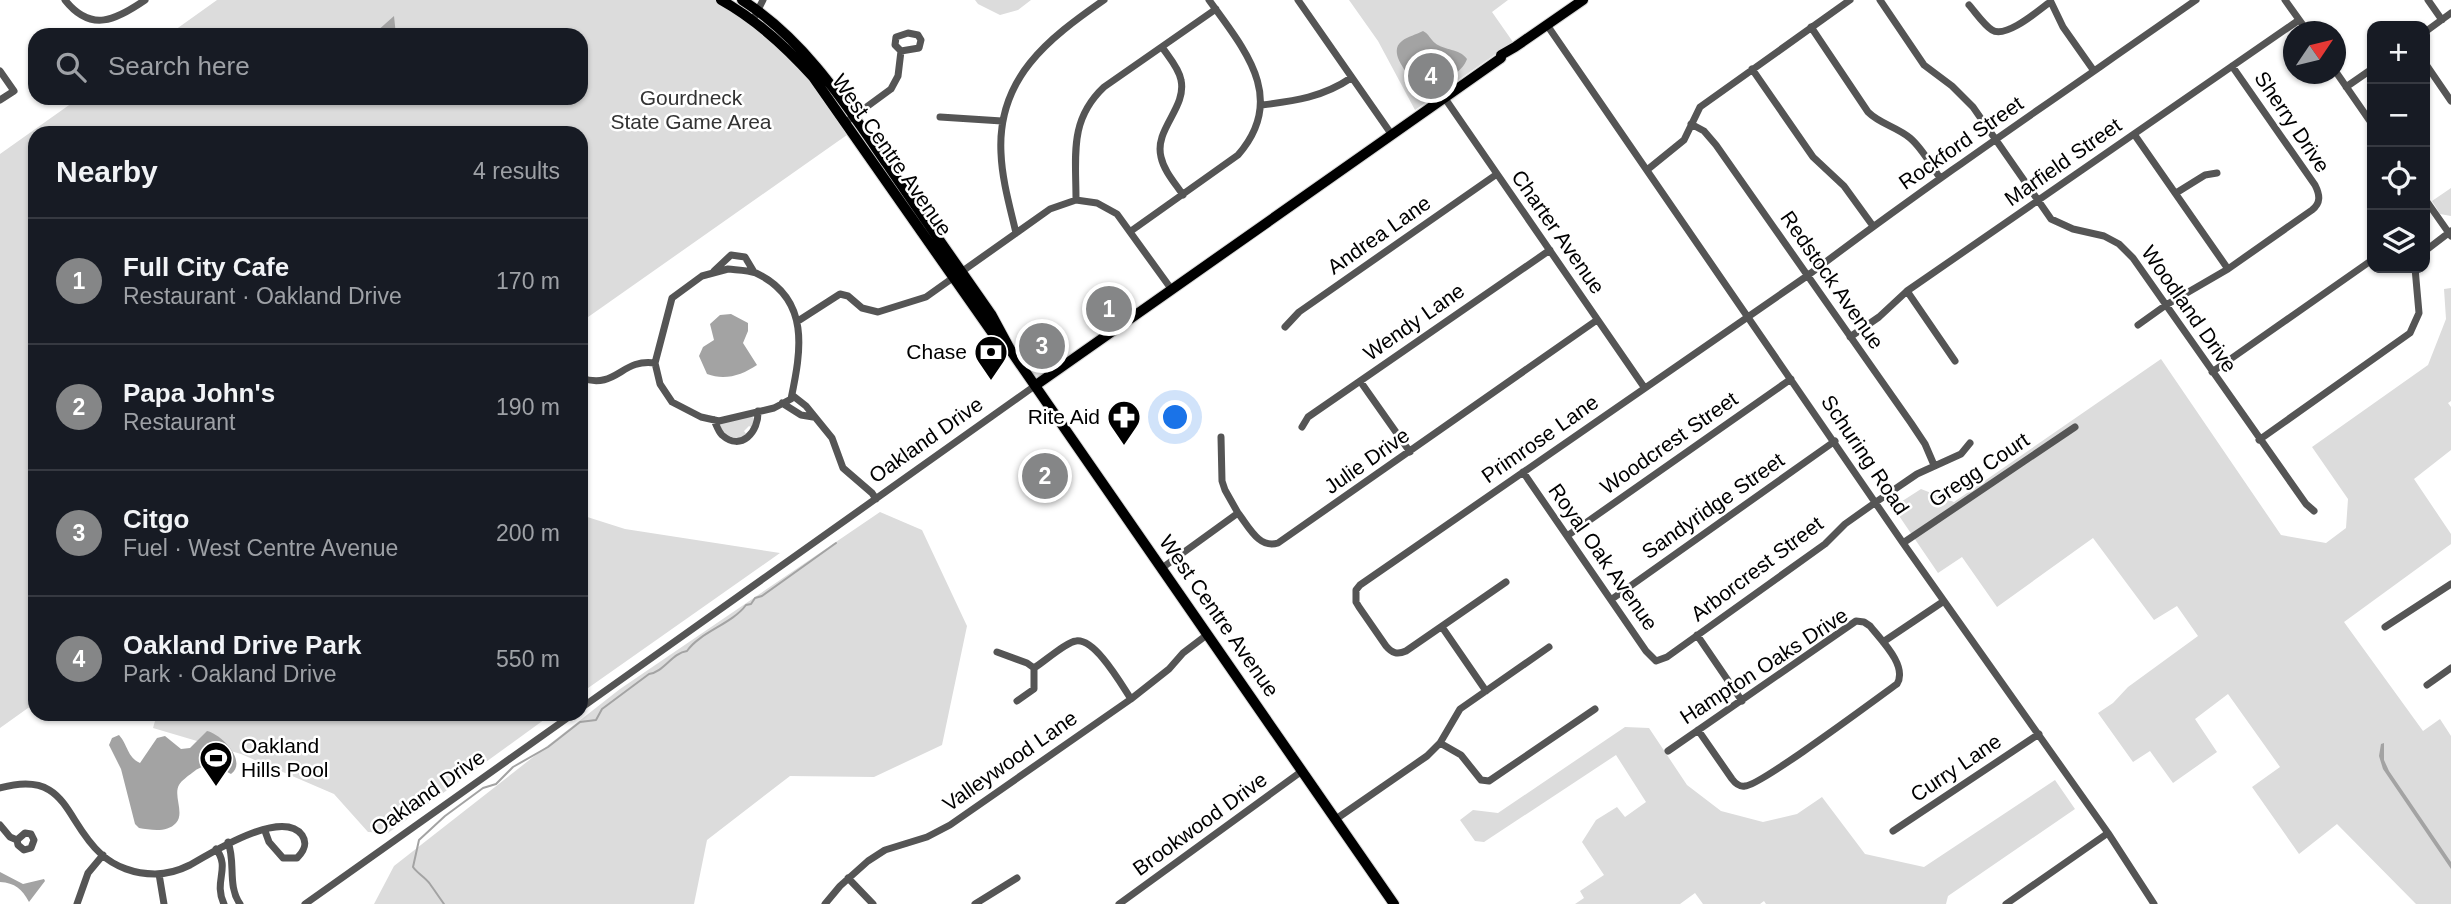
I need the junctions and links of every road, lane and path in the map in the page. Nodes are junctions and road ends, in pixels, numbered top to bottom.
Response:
1 (65, 0) edge
2 (145, 0) edge
3 (721, 0) edge
4 (742, 0) edge
5 (763, 0) edge
6 (1104, 0) edge
7 (1209, 0) edge
8 (1298, 0) edge
9 (1583, 0) edge
10 (1850, 0) edge
11 (1880, 0) edge
12 (2196, 0) edge
13 (2286, 0) edge
14 (2428, 0) edge
15 (2050, 1) edge
16 (1969, 5) dead end
17 (1216, 9) junction
18 (2451, 13) edge
19 (756, 15) junction
20 (2300, 20) joint
21 (2442, 20) junction
22 (1547, 25) junction
23 (1811, 27) junction
24 (2430, 28) edge
25 (1161, 47) junction
26 (901, 51) dead end
27 (2232, 66) junction
28 (1752, 69) junction
29 (2430, 70) edge
30 (0, 71) edge
31 (2094, 71) junction
32 (2367, 72) edge
33 (1351, 78) junction
34 (2344, 84) edge
35 (2346, 87) junction
36 (1444, 97) junction
37 (0, 100) edge
38 (2451, 101) edge
39 (1262, 105) junction
40 (940, 117) dead end
41 (2367, 117) edge
42 (850, 119) junction
43 (1002, 121) junction
44 (1691, 124) junction
45 (2134, 134) junction
46 (1392, 135) junction
47 (1995, 141) junction
48 (1647, 170) junction
49 (2217, 173) dead end
50 (1497, 174) junction
51 (1940, 178) junction
52 (2176, 193) junction
53 (1183, 195) junction
54 (1076, 200) junction
55 (2037, 202) junction
56 (2430, 206) edge
57 (1873, 226) junction
58 (1131, 231) junction
59 (1016, 233) junction
60 (2451, 233) edge
61 (2430, 248) edge
62 (1550, 250) junction
63 (2367, 264) edge
64 (2228, 269) junction
65 (754, 272) junction
66 (712, 273) junction
67 (2415, 273) edge
68 (958, 274) junction
69 (1807, 276) junction
70 (1172, 290) junction
71 (1907, 291) junction
72 (2166, 304) junction
73 (1747, 316) junction
74 (1597, 320) junction
75 (798, 321) junction
76 (2138, 325) dead end
77 (1285, 327) dead end
78 (1850, 337) junction
79 (1955, 360) dead end
80 (655, 363) junction
81 (2212, 372) junction
82 (1791, 379) junction
83 (588, 380) edge
84 (1360, 381) junction
85 (1036, 385) junction
86 (1644, 387) junction
87 (792, 395) junction
88 (782, 403) junction
89 (758, 411) junction
90 (813, 417) junction
91 (714, 420) junction
92 (1302, 427) dead end
93 (2075, 427) dead end
94 (1221, 437) dead end
95 (2259, 440) junction
96 (1835, 441) junction
97 (1970, 443) dead end
98 (1410, 452) junction
99 (1934, 465) junction
100 (1523, 472) junction
101 (876, 499) junction
102 (1876, 502) junction
103 (2314, 511) dead end
104 (1238, 513) junction
105 (1567, 536) junction
106 (1903, 542) junction
107 (1162, 568) junction
108 (1506, 582) dead end
109 (2451, 584) edge
110 (1612, 599) junction
111 (1944, 601) junction
112 (1442, 626) junction
113 (2385, 628) dead end
114 (1208, 634) junction
115 (1697, 635) junction
116 (1883, 642) junction
117 (1549, 646) dead end
118 (997, 652) dead end
119 (1656, 661) joint
120 (1034, 668) junction
121 (2451, 668) edge
122 (2427, 685) dead end
123 (1486, 691) junction
124 (1131, 699) junction
125 (1017, 701) dead end
126 (1742, 701) junction
127 (588, 704) edge
128 (1595, 709) dead end
129 (563, 721) edge
130 (1698, 730) junction
131 (2039, 734) junction
132 (1440, 743) junction
133 (1668, 751) dead end
134 (1302, 771) junction
135 (0, 788) edge
136 (1336, 819) junction
137 (0, 825) edge
138 (265, 831) junction
139 (1893, 831) dead end
140 (2108, 833) junction
141 (17, 840) dead end
142 (228, 842) junction
143 (216, 849) junction
144 (103, 855) junction
145 (159, 874) junction
146 (848, 878) junction
147 (1017, 878) dead end
148 (77, 904) edge
149 (164, 904) edge
150 (225, 904) edge
151 (240, 904) edge
152 (305, 904) edge
153 (825, 904) edge
154 (873, 904) edge
155 (975, 904) edge
156 (1119, 904) edge
157 (1394, 904) edge
158 (2007, 904) edge
159 (2154, 904) edge

1 - 2 street
3 - 19 main road, West Centre Avenue
4 - 19 main road, West Centre Avenue
5 - 19 street
6 - 43 street
7 - 17 street
8 - 33 street
9 - 22 main road, Oakland Drive
10 - 23 street
11 - 47 street, Woodland Drive
12 - 31 street, Rockford Street
13 - 20 street
14 - 21 street
15 - 16 street
15 - 31 street
17 - 25 street
17 - 39 street
18 - 21 street
19 - 42 main road, West Centre Avenue
20 - 27 street, Marfield Street
21 - 24 street
22 - 36 main road, Oakland Drive
22 - 48 street, Schuring Road
23 - 28 street
23 - 51 street
25 - 53 street
25 - 54 street
26 - 42 street
27 - 45 street, Marfield Street
27 - 64 street, Sherry Drive
28 - 44 street
28 - 57 street
29 - 38 street
30 - 37 street
31 - 47 street, Rockford Street
32 - 35 street
33 - 39 street
33 - 46 street
34 - 35 street
35 - 41 street
36 - 46 main road, Oakland Drive
36 - 50 street, Charter Avenue
39 - 53 street
40 - 43 street
42 - 68 main road, West Centre Avenue
43 - 59 street
44 - 48 street
44 - 69 street, Redstock Avenue
45 - 52 street
45 - 55 street, Marfield Street
46 - 70 main road, Oakland Drive
47 - 51 street, Rockford Street
47 - 55 street, Woodland Drive
48 - 73 street, Schuring Road
49 - 52 street
50 - 62 street, Charter Avenue
50 - 77 street, Andrea Lane
51 - 57 street, Rockford Street
52 - 64 street
53 - 58 street
54 - 58 street
54 - 59 street
55 - 71 street, Marfield Street
55 - 72 street, Woodland Drive
56 - 60 street
57 - 69 street, Rockford Street
58 - 70 street
59 - 68 street
60 - 61 street
62 - 74 street, Charter Avenue
62 - 84 street, Wendy Lane
63 - 81 street
64 - 72 street
65 - 66 street
65 - 66 street
65 - 75 street
66 - 80 street
67 - 95 street
68 - 75 street
68 - 85 main road, West Centre Avenue
69 - 73 street, Rockford Street
69 - 78 street, Redstock Avenue
70 - 85 main road, Oakland Drive
71 - 78 street, Marfield Street
71 - 79 street
72 - 76 street
72 - 81 street, Woodland Drive
73 - 82 street, Schuring Road
73 - 86 street, Primrose Lane
74 - 86 street, Charter Avenue
74 - 98 street, Julie Drive
75 - 87 street
78 - 99 street, Redstock Avenue
80 - 83 street
80 - 91 street
81 - 95 street, Woodland Drive
82 - 96 street, Schuring Road
82 - 105 street, Woodcrest Street
84 - 92 street, Wendy Lane
84 - 98 street
85 - 101 street, Oakland Drive
85 - 107 main road, West Centre Avenue
86 - 100 street, Primrose Lane
87 - 88 street
87 - 90 street
88 - 89 street
88 - 90 street
89 - 91 street
89 - 91 street
90 - 101 street
93 - 106 street, Gregg Court
94 - 104 street
95 - 103 street, Woodland Drive
96 - 102 street, Schuring Road
96 - 110 street, Sandyridge Street
97 - 99 street, Arborcrest Street
98 - 104 street, Julie Drive
99 - 102 street, Arborcrest Street
100 - 105 street, Royal Oak Avenue
100 - 112 street, Primrose Lane
101 - 127 street, Oakland Drive
102 - 106 street, Schuring Road
102 - 115 street, Arborcrest Street
104 - 107 street
105 - 110 street, Royal Oak Avenue
106 - 111 street, Schuring Road
107 - 114 main road, West Centre Avenue
108 - 112 street
109 - 113 street
110 - 119 street, Royal Oak Avenue
111 - 116 street
111 - 131 street, Schuring Road
112 - 123 street
114 - 124 street, Valleywood Lane
114 - 134 main road, West Centre Avenue
115 - 119 street, Arborcrest Street
115 - 126 street
116 - 126 street, Hampton Oaks Drive
116 - 130 street
117 - 123 street
118 - 120 street
120 - 124 street
120 - 125 street
121 - 122 street
123 - 132 street
124 - 146 street, Valleywood Lane
126 - 130 street, Hampton Oaks Drive
128 - 132 street
129 - 152 street, Oakland Drive
130 - 133 street, Hampton Oaks Drive
131 - 139 street, Curry Lane
131 - 140 street, Schuring Road
132 - 136 street
134 - 136 main road, West Centre Avenue
134 - 156 street, Brookwood Drive
135 - 144 street
136 - 157 main road, West Centre Avenue
137 - 141 street
138 - 138 street
138 - 142 street
140 - 158 street
140 - 159 street, Schuring Road
142 - 143 street
142 - 151 street
143 - 145 street
143 - 150 street
144 - 145 street
144 - 148 street
145 - 149 street
146 - 153 street, Valleywood Lane
146 - 154 street
147 - 155 street

